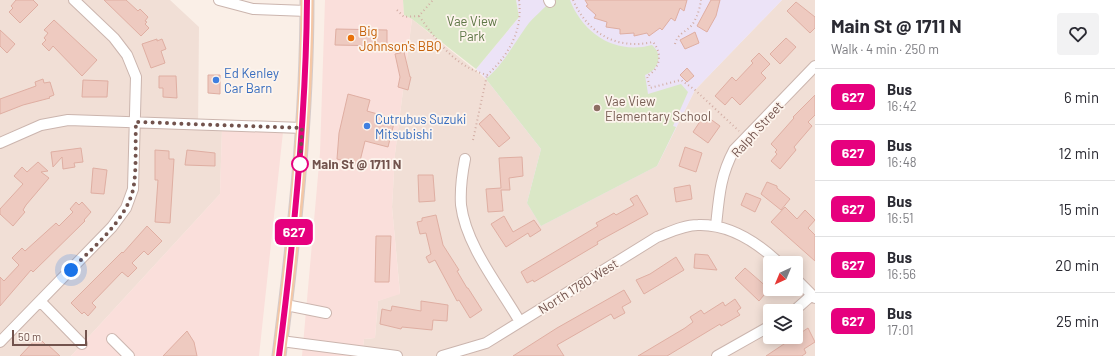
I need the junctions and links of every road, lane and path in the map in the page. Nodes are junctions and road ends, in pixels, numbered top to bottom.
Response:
1 (74, 0) edge
2 (219, 0) edge
3 (433, 0) edge
4 (519, 0) edge
5 (573, 0) edge
6 (701, 0) edge
7 (307, 6) edge
8 (397, 10) dead end
9 (419, 16) junction
10 (674, 44) dead end
11 (815, 66) edge
12 (487, 75) junction
13 (136, 122) junction
14 (302, 128) junction
15 (741, 134) dead end
16 (473, 140) dead end
17 (0, 143) edge
18 (465, 159) dead end
19 (716, 226) junction
20 (772, 256) edge
21 (803, 286) edge
22 (813, 296) edge
23 (40, 302) junction
24 (803, 304) edge
25 (286, 305) junction
26 (326, 313) dead end
27 (520, 322) junction
28 (763, 330) edge
29 (112, 340) dead end
30 (281, 341) junction
31 (0, 342) edge
32 (82, 344) dead end
33 (129, 356) edge
34 (279, 356) edge
35 (397, 356) edge
36 (442, 356) edge
37 (717, 356) edge

1 - 13 street
2 - 7 street
3 - 9 path
4 - 12 path
5 - 15 path
6 - 10 path
7 - 14 main road
8 - 9 path
9 - 12 path
11 - 19 street, Ralph Street
12 - 16 path
13 - 14 street
13 - 17 street
13 - 23 street
14 - 25 main road
18 - 27 street
19 - 20 street, North 1780 West
19 - 27 street, North 1780 West
21 - 22 street
22 - 24 street
23 - 31 street
23 - 32 street
25 - 26 street
25 - 30 main road
27 - 36 street, North 1780 West
28 - 37 street
29 - 33 street
30 - 34 main road
30 - 35 street

